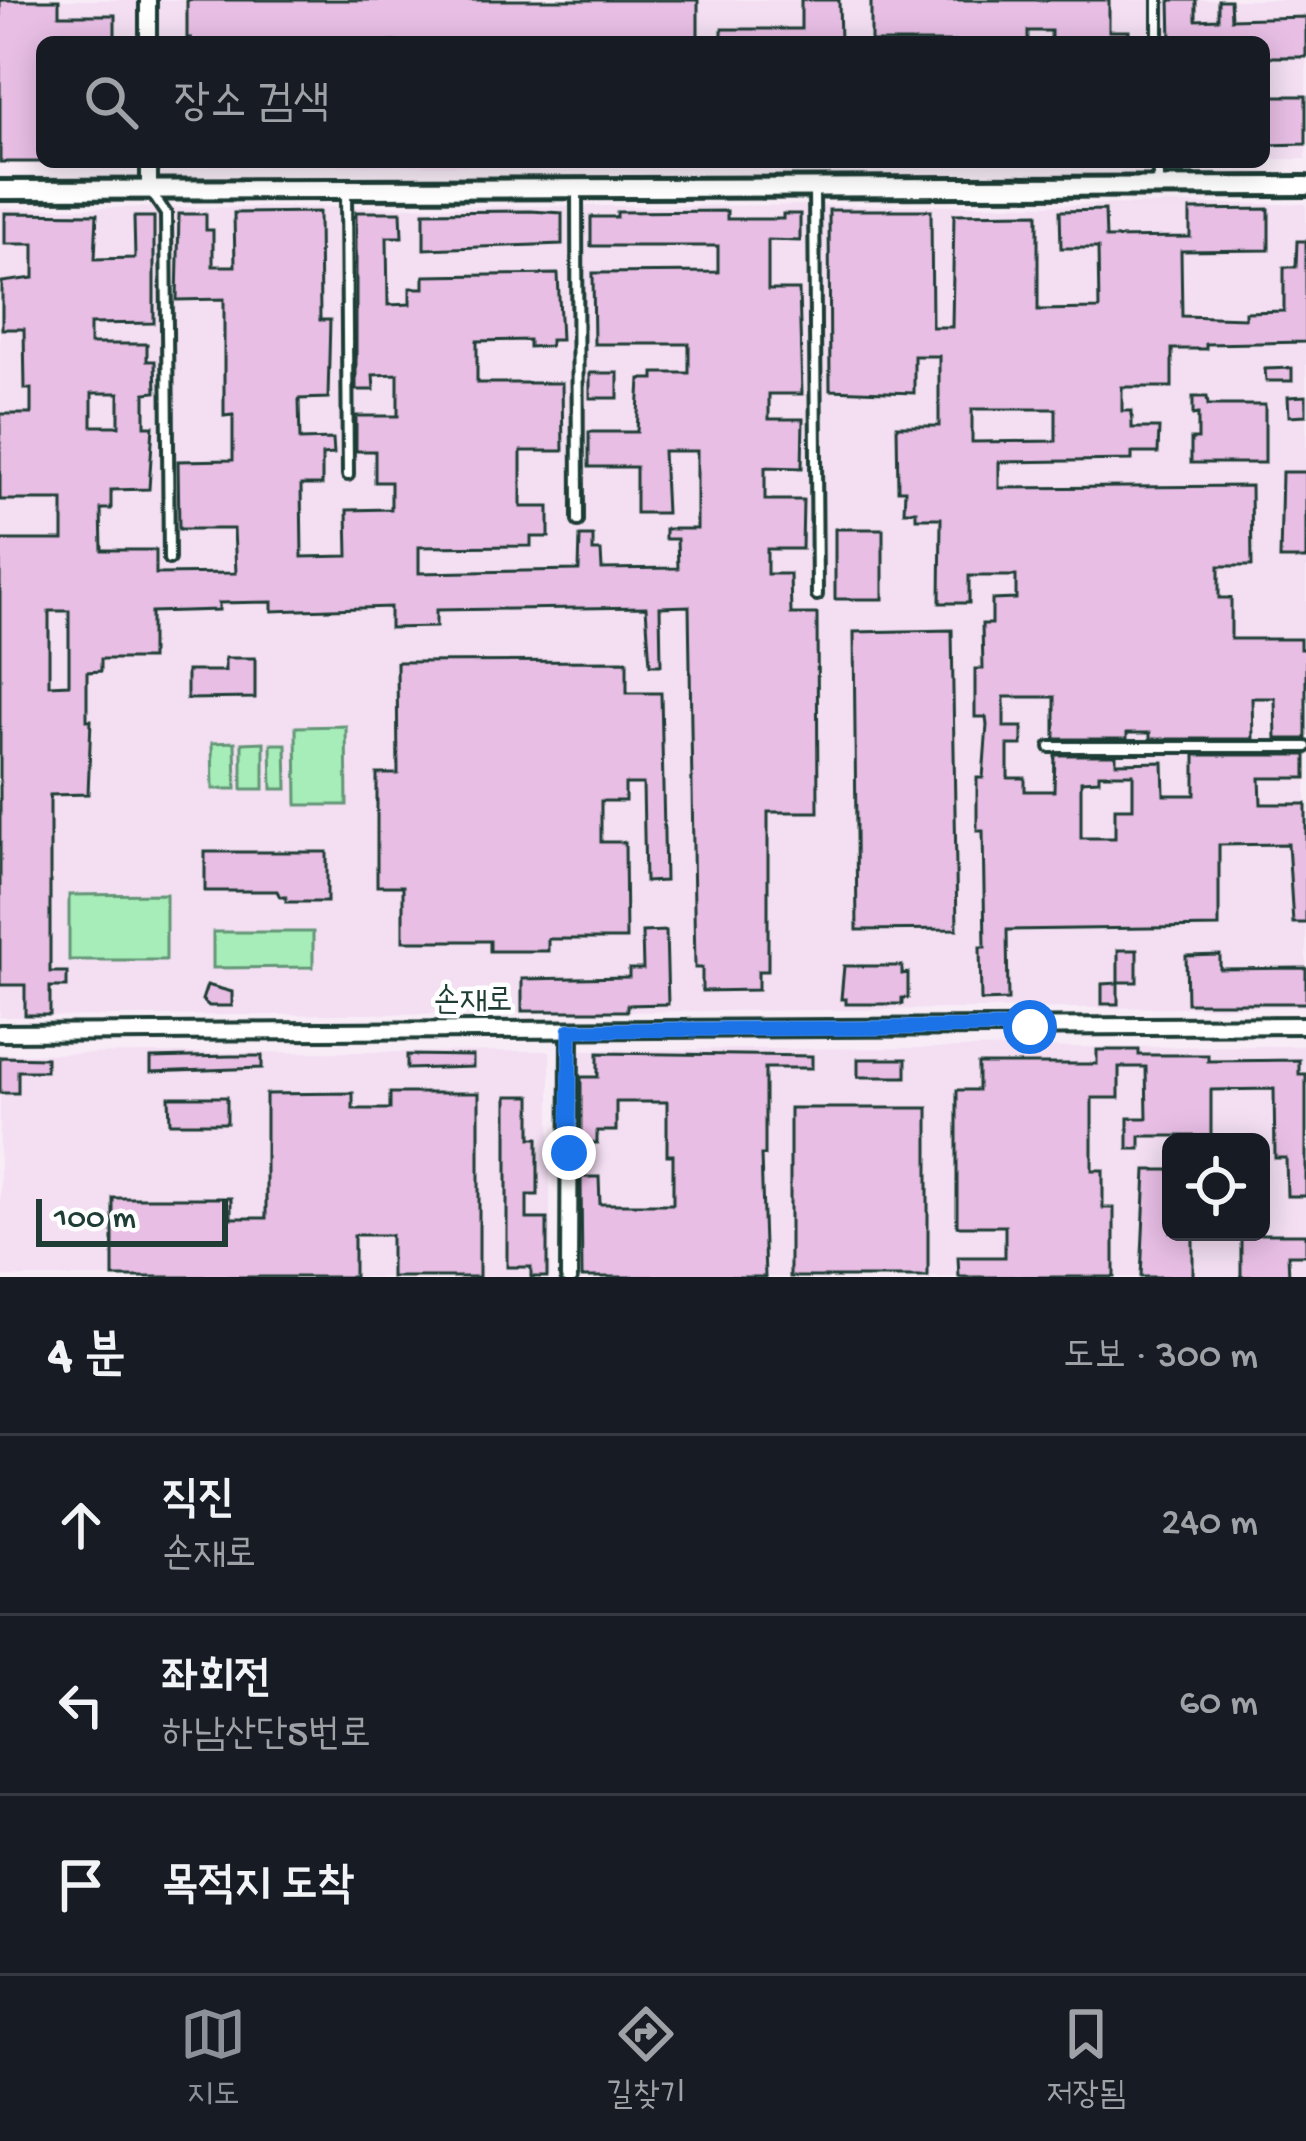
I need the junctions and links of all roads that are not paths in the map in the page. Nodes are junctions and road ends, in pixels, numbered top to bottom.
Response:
1 (148, 0) edge
2 (1158, 0) edge
3 (148, 36) edge
4 (1158, 36) edge
5 (149, 168) edge
6 (1158, 168) edge
7 (1306, 186) edge
8 (1158, 187) junction
9 (577, 188) junction
10 (814, 188) junction
11 (149, 189) junction
12 (346, 189) junction
13 (0, 190) edge
14 (348, 475) dead end
15 (578, 521) dead end
16 (169, 560) dead end
17 (817, 595) dead end
18 (1050, 747) dead end
19 (1306, 747) edge
20 (1306, 1025) edge
21 (570, 1030) junction
22 (0, 1033) edge
23 (569, 1277) edge

1 - 3 street
2 - 4 lane
5 - 11 street
6 - 8 lane
7 - 8 street
8 - 10 street
9 - 10 street
9 - 12 street
9 - 15 lane
10 - 17 lane
11 - 12 street
11 - 13 street
11 - 16 lane
12 - 14 lane
18 - 19 lane
20 - 21 street, 손재로
21 - 22 street, 손재로
21 - 23 street

